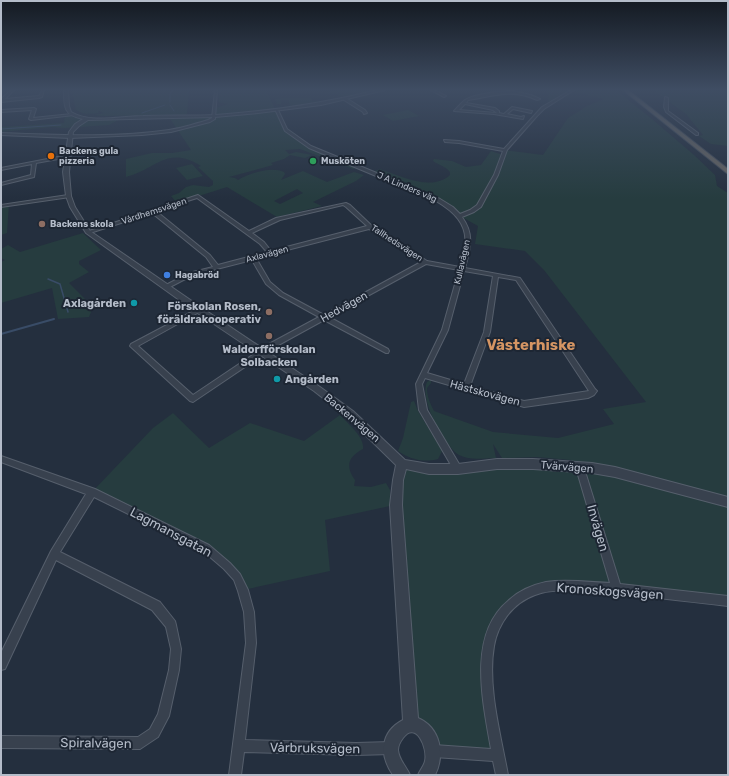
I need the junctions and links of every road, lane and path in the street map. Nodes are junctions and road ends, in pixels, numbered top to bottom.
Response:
1 (75, 126) edge
2 (189, 126) edge
3 (284, 126) edge
4 (527, 126) edge
5 (671, 126) edge
6 (675, 126) edge
7 (687, 126) edge
8 (1, 134) edge
9 (697, 134) dead end
10 (70, 137) junction
11 (445, 141) dead end
12 (505, 150) junction
13 (68, 156) junction
14 (34, 163) junction
15 (728, 168) edge
16 (1, 169) edge
17 (728, 172) edge
18 (1, 184) edge
19 (68, 196) junction
20 (1, 206) edge
21 (153, 211) junction
22 (460, 216) junction
23 (370, 227) junction
24 (88, 232) junction
25 (249, 233) junction
26 (270, 253) junction
27 (253, 257) junction
28 (426, 262) junction
29 (216, 267) junction
30 (461, 268) junction
31 (496, 275) junction
32 (166, 287) junction
33 (199, 310) junction
34 (324, 318) junction
35 (386, 351) dead end
36 (262, 352) junction
37 (424, 375) junction
38 (466, 388) junction
39 (1, 459) edge
40 (402, 464) junction
41 (580, 468) junction
42 (458, 469) junction
43 (92, 492) junction
44 (728, 502) edge
45 (54, 554) junction
46 (616, 588) junction
47 (728, 601) edge
48 (1, 665) edge
49 (411, 724) junction
50 (1, 742) edge
51 (239, 746) junction
52 (391, 748) junction
53 (434, 751) junction
54 (498, 755) junction
55 (235, 775) edge
56 (402, 775) edge
57 (426, 775) edge
58 (502, 775) edge

1 - 10 street
2 - 10 street
3 - 22 street, J A Linders väg
4 - 12 street
5 - 17 highway
6 - 15 highway
7 - 9 street
8 - 10 street
10 - 13 street, Backenvägen
11 - 12 street
12 - 22 street
13 - 14 street
13 - 19 street, Backenvägen
14 - 16 street
14 - 18 street
19 - 20 street
19 - 24 street, Backenvägen
21 - 24 street, Vårdhemsvägen
21 - 25 street, Vårdhemsvägen
21 - 29 street
22 - 30 street, Kullavägen
23 - 25 street, Tallhedsvägen
23 - 26 street, Axlavägen
23 - 28 street, Tallhedsvägen
24 - 32 street, Backenvägen
25 - 26 street
26 - 27 street, Axlavägen
27 - 29 street, Axlavägen
27 - 34 street
28 - 30 street, Tallhedsvägen
28 - 34 street, Hedvägen
29 - 32 street, Axlavägen
30 - 31 street, Hästskovägen
30 - 37 street, Kullavägen
31 - 38 street
31 - 38 street, Hästskovägen
32 - 33 street, Backenvägen
33 - 36 street, Backenvägen
33 - 36 street, Hedvägen
34 - 35 street
34 - 36 street, Hedvägen
36 - 40 street, Backenvägen
37 - 38 street, Hästskovägen
37 - 42 street, Kullavägen
39 - 43 street, Lagmansgatan
40 - 42 street, Tvärvägen
40 - 49 street
41 - 42 street, Tvärvägen
41 - 44 street, Tvärvägen
41 - 46 street, Invägen
43 - 45 street
43 - 51 street, Lagmansgatan
45 - 48 street
45 - 50 street, Spiralvägen
46 - 47 street, Kronoskogsvägen
46 - 54 street, Kronoskogsvägen
49 - 52 street
49 - 53 street
51 - 52 street, Vårbruksvägen
51 - 55 street, Lagmansgatan
52 - 56 street
53 - 54 street
53 - 57 street
54 - 58 street, Kronoskogsvägen

